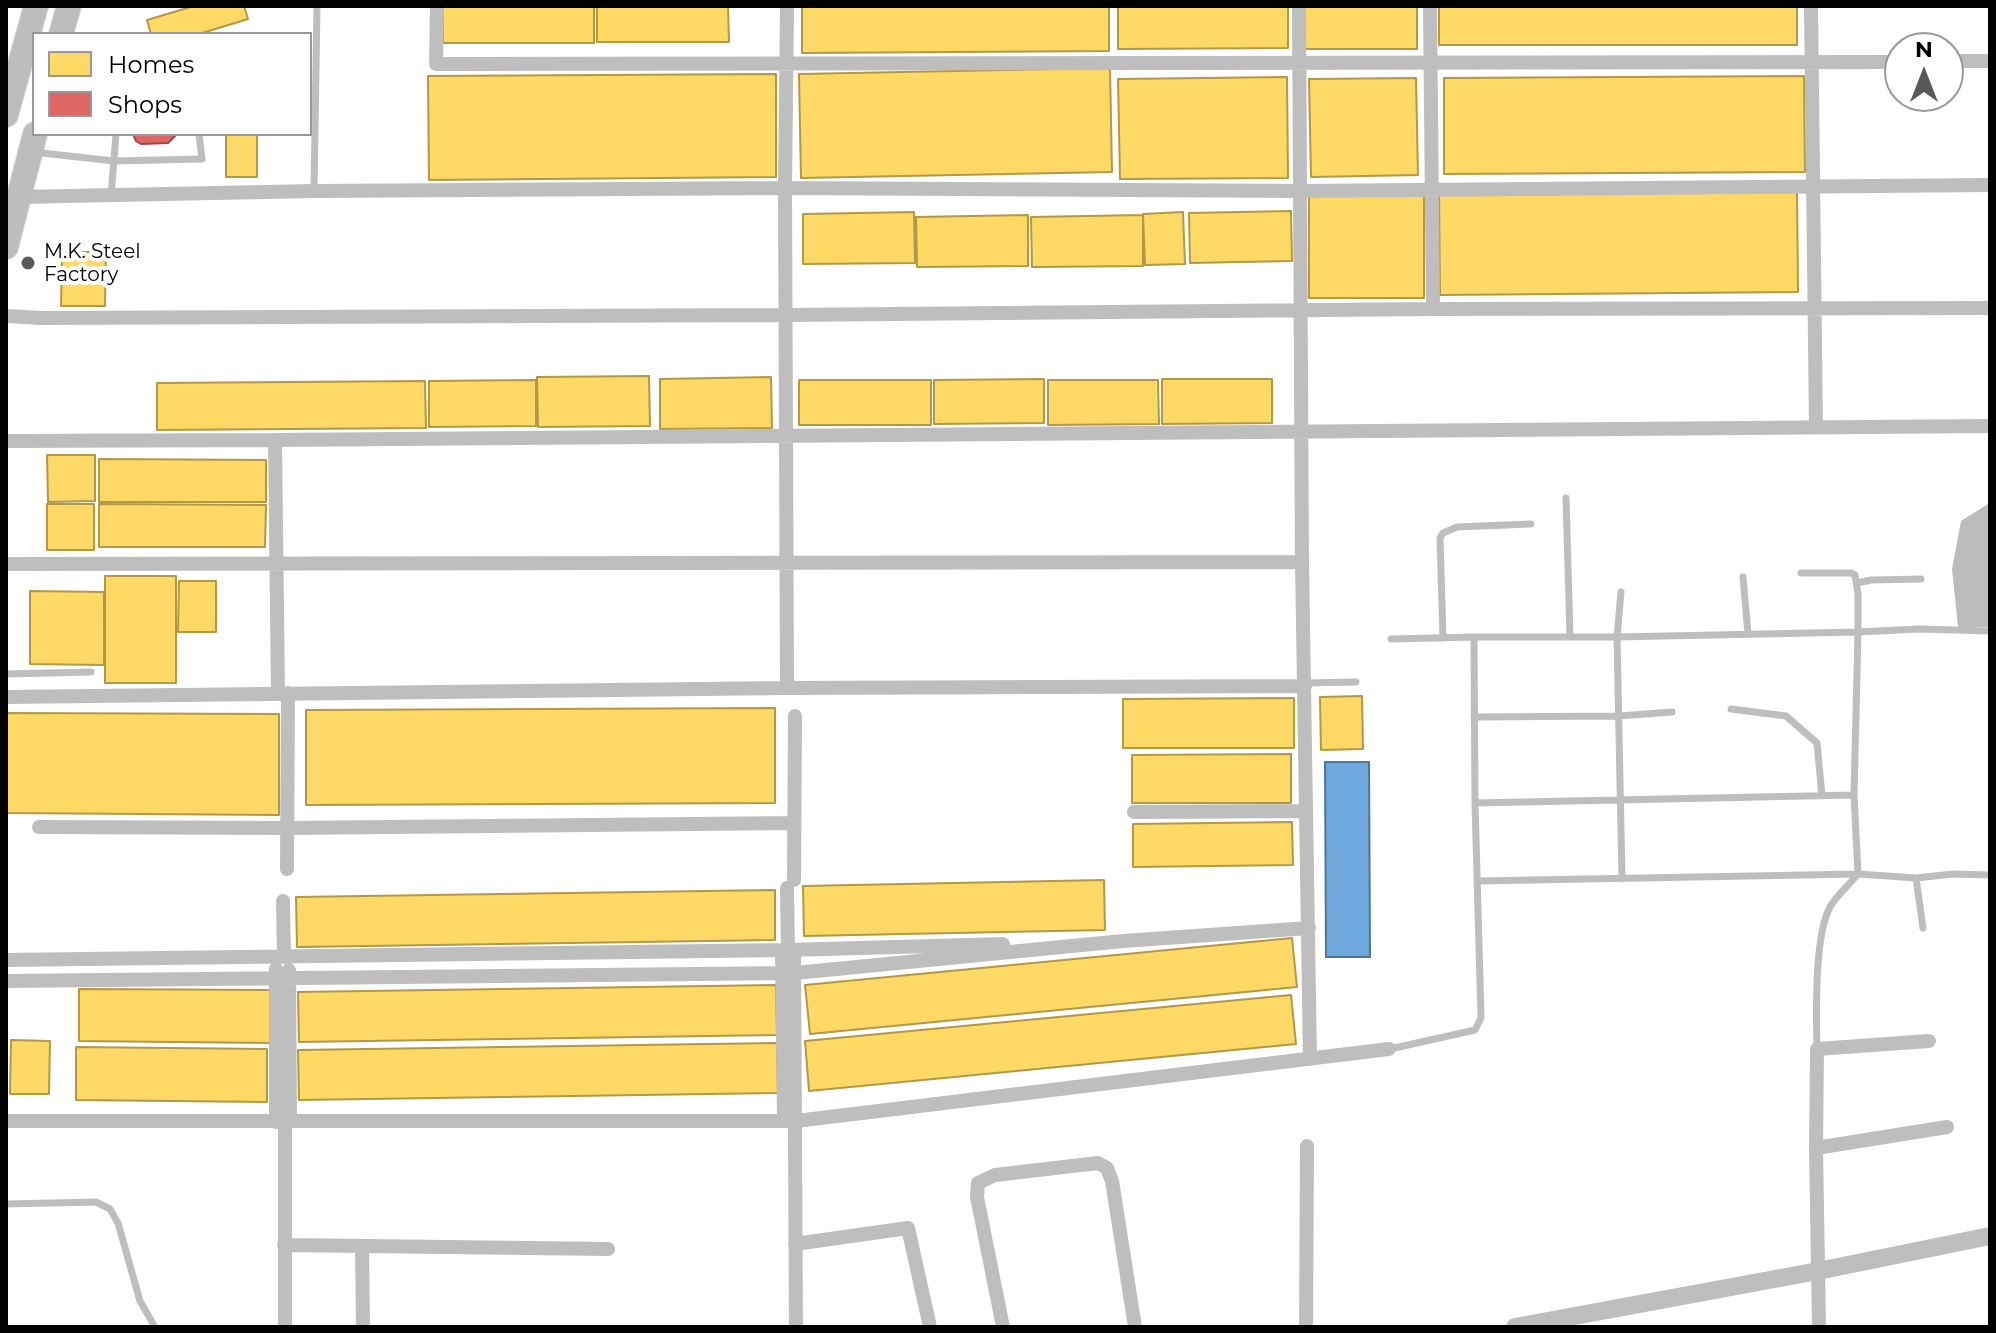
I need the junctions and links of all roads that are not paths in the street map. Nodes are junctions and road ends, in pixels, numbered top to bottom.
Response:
1 (36, 6) edge
2 (69, 6) edge
3 (317, 6) edge
4 (437, 6) edge
5 (787, 6) edge
6 (1299, 6) edge
7 (1430, 6) edge
8 (1811, 6) edge
9 (63, 32) edge
10 (1964, 61) edge
11 (1990, 61) edge
12 (1299, 62) junction
13 (1430, 62) junction
14 (1811, 62) junction
15 (1884, 62) edge
16 (787, 63) junction
17 (6, 115) edge
18 (116, 136) edge
19 (199, 136) edge
20 (32, 143) edge
21 (114, 161) junction
22 (1990, 185) edge
23 (1812, 186) junction
24 (785, 188) junction
25 (1432, 189) junction
26 (314, 191) junction
27 (1301, 191) junction
28 (111, 196) junction
29 (18, 197) junction
30 (6, 247) edge
31 (1813, 308) junction
32 (1990, 308) edge
33 (1433, 309) junction
34 (1302, 310) junction
35 (786, 315) junction
36 (6, 316) edge
37 (1990, 426) edge
38 (1816, 427) junction
39 (1301, 432) junction
40 (786, 435) junction
41 (275, 440) junction
42 (6, 441) edge
43 (1566, 498) dead end
44 (1531, 524) dead end
45 (1302, 562) junction
46 (787, 563) junction
47 (6, 564) edge
48 (276, 565) junction
49 (1801, 573) dead end
50 (1743, 577) dead end
51 (1921, 579) dead end
52 (1857, 583) junction
53 (1621, 592) dead end
54 (1990, 631) edge
55 (1858, 632) junction
56 (1748, 634) junction
57 (1474, 637) junction
58 (1570, 637) junction
59 (1617, 637) junction
60 (1443, 638) junction
61 (1391, 639) dead end
62 (91, 672) dead end
63 (6, 674) edge
64 (1356, 682) dead end
65 (1304, 684) junction
66 (787, 688) junction
67 (283, 694) junction
68 (6, 697) edge
69 (1731, 709) dead end
70 (1672, 712) dead end
71 (795, 716) dead end
72 (1619, 716) junction
73 (1474, 717) junction
74 (1854, 795) junction
75 (1822, 796) junction
76 (1621, 800) junction
77 (1475, 803) junction
78 (1306, 811) junction
79 (1134, 812) dead end
80 (794, 823) junction
81 (39, 827) dead end
82 (287, 828) junction
83 (287, 869) dead end
84 (1858, 874) junction
85 (1990, 875) edge
86 (1916, 878) junction
87 (1622, 879) junction
88 (1478, 881) junction
89 (283, 901) dead end
90 (1309, 928) junction
91 (1923, 928) dead end
92 (1123, 941) junction
93 (788, 950) junction
94 (283, 957) junction
95 (6, 960) edge
96 (788, 973) junction
97 (283, 978) junction
98 (6, 981) edge
99 (1929, 1041) dead end
100 (1389, 1049) joint
101 (1817, 1049) junction
102 (1310, 1059) junction
103 (6, 1121) edge
104 (790, 1121) junction
105 (283, 1122) junction
106 (1947, 1127) dead end
107 (1307, 1146) dead end
108 (1816, 1148) junction
109 (6, 1204) edge
110 (1990, 1236) edge
111 (795, 1244) junction
112 (284, 1245) junction
113 (362, 1246) junction
114 (608, 1249) dead end
115 (1818, 1271) junction
116 (155, 1327) edge
117 (285, 1327) edge
118 (363, 1327) edge
119 (796, 1327) edge
120 (930, 1327) edge
121 (1003, 1327) edge
122 (1135, 1327) edge
123 (1306, 1327) edge
124 (1515, 1327) edge
125 (1819, 1327) edge

1 - 17 highway
2 - 9 highway
3 - 26 lane
4 - 16 street
5 - 16 street
6 - 12 street
7 - 13 street
8 - 14 street
10 - 11 street
12 - 13 street
12 - 16 street
12 - 27 street
13 - 14 street
13 - 25 street
14 - 15 street
14 - 23 street
16 - 24 street
18 - 21 lane
19 - 21 lane
20 - 21 lane
20 - 29 highway
21 - 28 lane
22 - 23 street
23 - 25 street
23 - 31 street
24 - 26 street
24 - 27 street
24 - 35 street
25 - 27 street
25 - 33 street
26 - 28 street
27 - 34 street
28 - 29 street
29 - 30 highway
31 - 32 street
31 - 33 street
31 - 38 street
33 - 34 street
34 - 35 street
34 - 39 street
35 - 36 street
35 - 40 street
37 - 38 street
38 - 39 street
39 - 40 street
39 - 45 street
40 - 41 street
40 - 46 street
41 - 42 street
41 - 48 street
43 - 58 lane
44 - 60 lane
45 - 46 street
45 - 65 street
46 - 48 street
46 - 66 street
47 - 48 street
48 - 67 street
49 - 52 lane
50 - 56 lane
51 - 52 lane
52 - 55 lane
53 - 59 lane
54 - 55 lane
55 - 56 lane
55 - 74 lane
56 - 59 lane
57 - 58 lane
57 - 60 lane
57 - 73 lane
58 - 59 lane
59 - 72 lane
60 - 61 lane
62 - 63 lane
64 - 65 lane
65 - 66 street
65 - 78 street
66 - 67 street
67 - 68 street
67 - 82 street
69 - 75 lane
70 - 72 lane
71 - 80 street
72 - 73 lane
72 - 76 lane
73 - 77 lane
74 - 75 lane
74 - 84 lane
75 - 76 lane
76 - 77 lane
76 - 87 lane
77 - 88 lane
78 - 79 street
78 - 90 street
80 - 82 street
80 - 93 street
81 - 82 street
82 - 83 street
84 - 86 lane
84 - 87 lane
84 - 101 lane
85 - 86 lane
86 - 91 lane
87 - 88 lane
88 - 100 lane
89 - 94 street
90 - 92 street
90 - 102 street
92 - 93 street
92 - 96 street
93 - 94 street
93 - 96 street
94 - 95 street
94 - 97 street
96 - 97 street
96 - 104 street
97 - 98 street
97 - 105 street
99 - 101 street
100 - 102 street
101 - 108 street
102 - 104 street
103 - 105 street
104 - 105 street
104 - 111 street
105 - 112 street
106 - 108 street
107 - 123 street
108 - 115 street
109 - 116 lane
110 - 115 street
111 - 119 street
111 - 120 street
112 - 113 street
112 - 117 street
113 - 114 street
113 - 118 street
115 - 124 street
115 - 125 street
121 - 122 street

